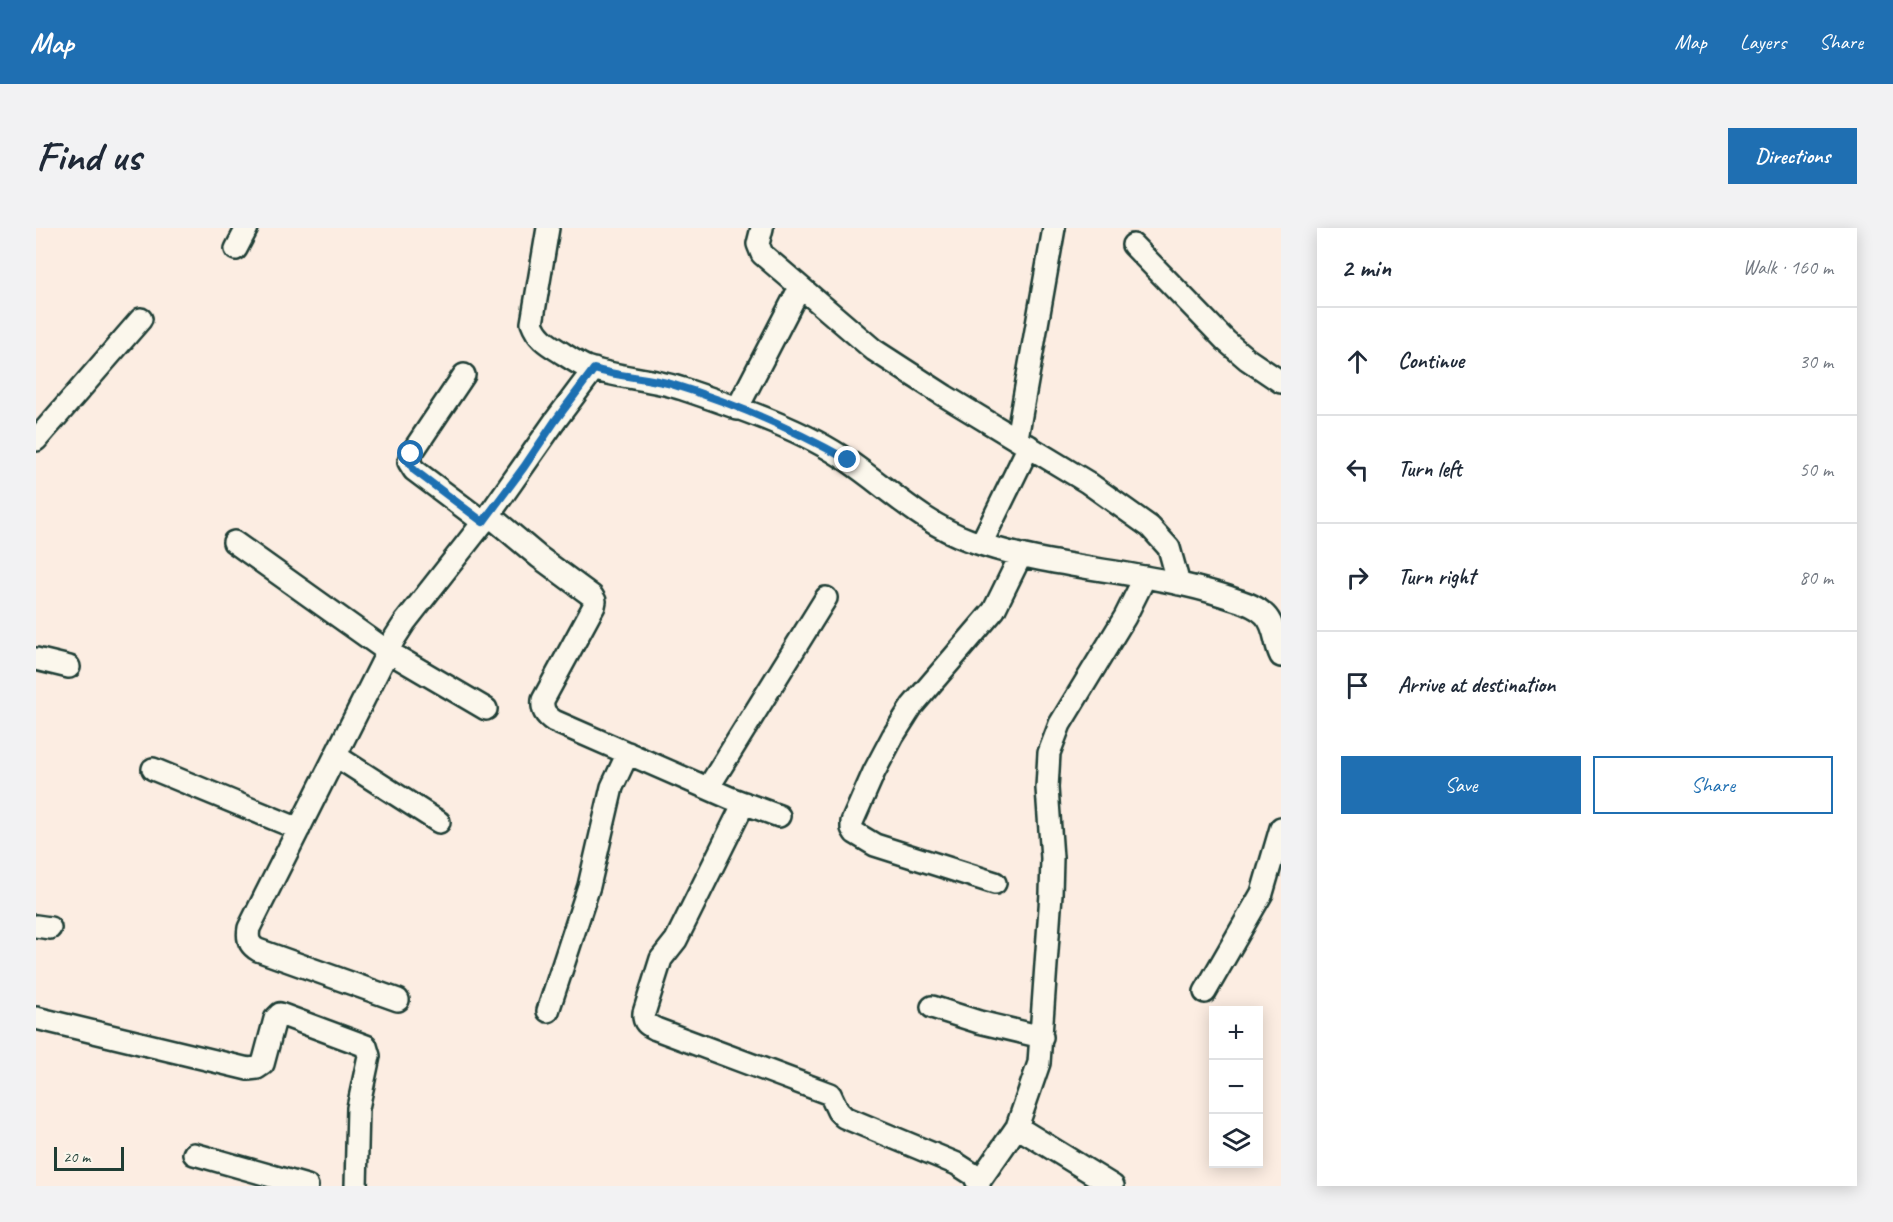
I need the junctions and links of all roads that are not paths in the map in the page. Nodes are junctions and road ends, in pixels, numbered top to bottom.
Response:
1 (247, 228) edge
2 (548, 228) edge
3 (762, 228) edge
4 (1054, 228) edge
5 (1133, 245) dead end
6 (236, 249) dead end
7 (800, 287) junction
8 (141, 320) dead end
9 (594, 369) junction
10 (464, 375) dead end
11 (1281, 381) edge
12 (736, 408) junction
13 (36, 440) edge
14 (1023, 442) junction
15 (486, 519) junction
16 (234, 543) dead end
17 (981, 544) junction
18 (1021, 555) junction
19 (1145, 577) junction
20 (1179, 584) junction
21 (826, 598) dead end
22 (387, 651) junction
23 (1281, 656) edge
24 (36, 659) edge
25 (69, 667) dead end
26 (486, 709) dead end
27 (628, 753) junction
28 (336, 756) junction
29 (153, 769) dead end
30 (708, 788) junction
31 (744, 803) junction
32 (779, 816) dead end
33 (439, 822) dead end
34 (1281, 828) edge
35 (298, 830) junction
36 (995, 883) dead end
37 (1205, 993) dead end
38 (398, 1000) dead end
39 (932, 1007) dead end
40 (548, 1011) dead end
41 (36, 1018) edge
42 (1042, 1037) junction
43 (1017, 1127) junction
44 (194, 1154) dead end
45 (978, 1184) edge
46 (306, 1186) edge
47 (356, 1186) edge
48 (1113, 1186) edge

1 - 6 street
2 - 9 street
3 - 7 street
4 - 14 street
5 - 11 street
7 - 12 street
7 - 14 street
8 - 13 street
9 - 12 street
9 - 15 street
10 - 15 street
12 - 17 street
14 - 17 street
14 - 20 street
15 - 22 street
15 - 27 street
16 - 22 street
17 - 18 street
18 - 19 street
18 - 36 street
19 - 20 street
19 - 42 street
20 - 23 street
21 - 30 street
22 - 26 street
22 - 28 street
24 - 25 street
27 - 30 street
27 - 40 street
28 - 33 street
28 - 35 street
29 - 35 street
30 - 31 street
31 - 32 street
31 - 45 street
34 - 37 street
35 - 38 street
39 - 42 street
41 - 47 street
42 - 43 street
43 - 45 street
43 - 48 street
44 - 46 street

